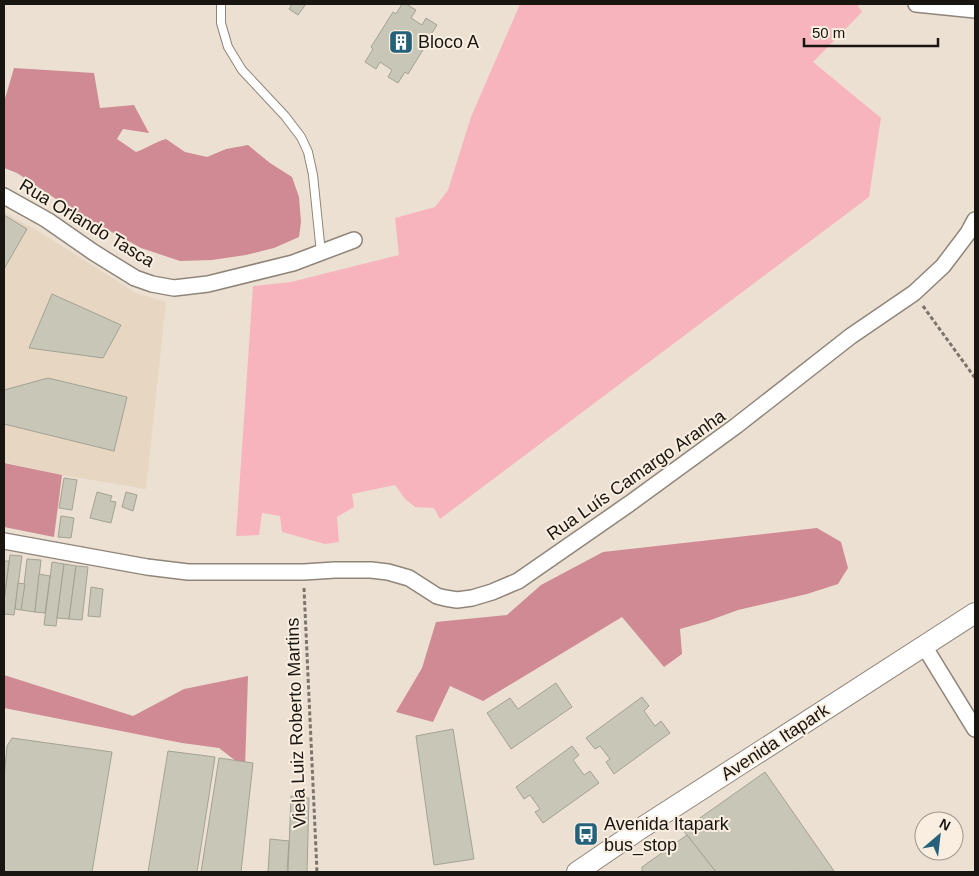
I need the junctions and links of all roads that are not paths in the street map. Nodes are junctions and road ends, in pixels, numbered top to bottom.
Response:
1 (221, 4) edge
2 (916, 4) edge
3 (975, 10) edge
4 (4, 196) edge
5 (975, 220) edge
6 (354, 240) dead end
7 (322, 253) junction
8 (4, 541) edge
9 (975, 613) edge
10 (924, 646) junction
11 (975, 729) edge
12 (577, 872) edge

1 - 7 lane
2 - 3 street
4 - 7 street, Rua Orlando Tasca
5 - 8 street, Rua Luís Camargo Aranha
6 - 7 street, Rua Orlando Tasca
9 - 10 main road, Avenida Itapark
10 - 11 street
10 - 12 main road, Avenida Itapark

